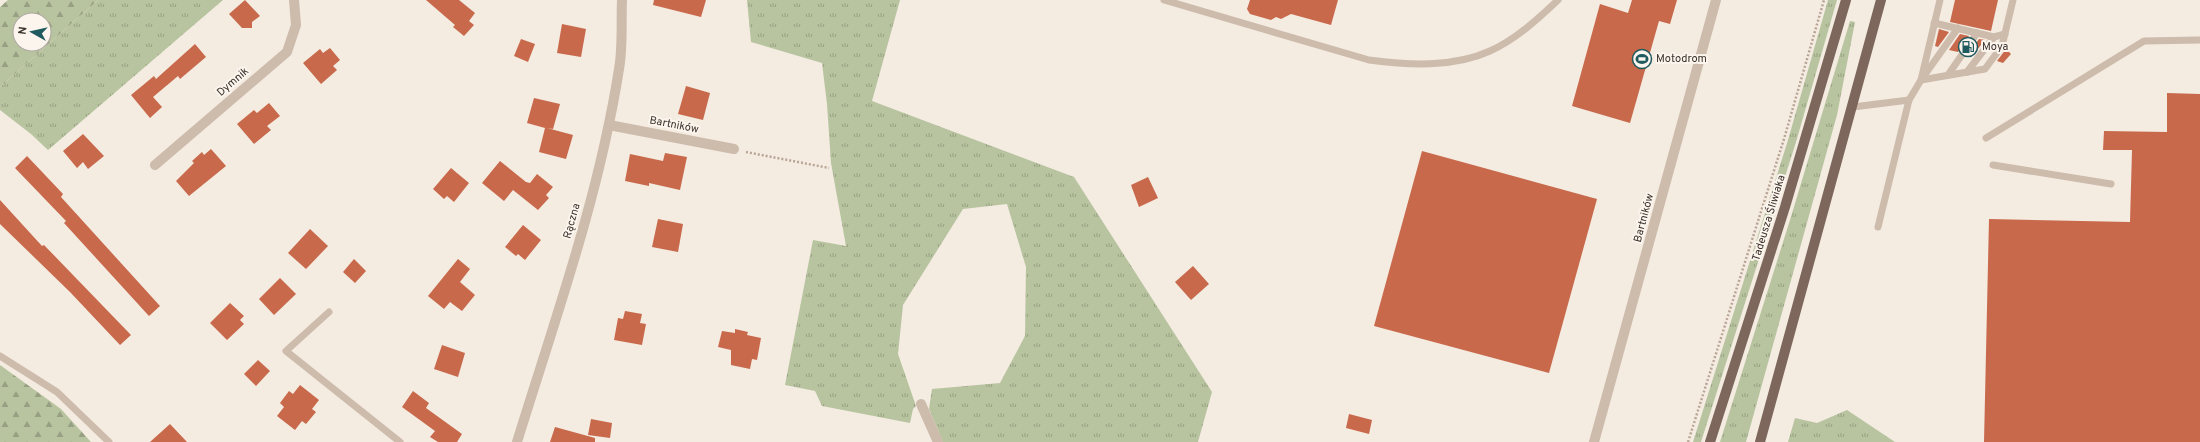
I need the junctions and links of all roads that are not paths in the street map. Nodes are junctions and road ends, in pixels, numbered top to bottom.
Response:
1 (294, 0) edge
2 (622, 0) edge
3 (1164, 0) edge
4 (1558, 0) edge
5 (1716, 0) edge
6 (1846, 0) edge
7 (1881, 0) edge
8 (1940, 0) edge
9 (2013, 0) edge
10 (1934, 23) junction
11 (1958, 28) junction
12 (1978, 33) junction
13 (2005, 34) junction
14 (1994, 36) junction
15 (2200, 40) edge
16 (1967, 72) junction
17 (1948, 76) junction
18 (1920, 80) junction
19 (1909, 100) junction
20 (1853, 107) junction
21 (609, 124) junction
22 (1986, 138) dead end
23 (734, 149) road end
24 (155, 165) dead end
25 (1993, 165) dead end
26 (2111, 184) dead end
27 (1878, 227) dead end
28 (329, 312) dead end
29 (0, 356) edge
30 (922, 404) dead end
31 (109, 442) edge
32 (400, 442) edge
33 (516, 442) edge
34 (938, 442) edge
35 (1594, 442) edge
36 (1710, 442) edge
37 (1760, 442) edge

1 - 24 street, Dymnik
2 - 21 street, Rączna
3 - 4 lane
5 - 35 street, Bartników
6 - 36 main road, Tadeusza Śliwiaka
7 - 20 main road
8 - 10 lane
9 - 13 lane
10 - 11 lane
10 - 18 lane
11 - 12 lane
11 - 18 lane
12 - 14 lane
12 - 17 lane
13 - 14 lane
13 - 16 lane
14 - 16 lane
15 - 22 lane
16 - 17 lane
17 - 18 lane
18 - 19 lane
19 - 20 lane
19 - 27 lane
20 - 37 main road
21 - 23 street, Bartników
21 - 33 street, Rączna
25 - 26 lane
28 - 32 lane
29 - 31 lane
30 - 34 street

